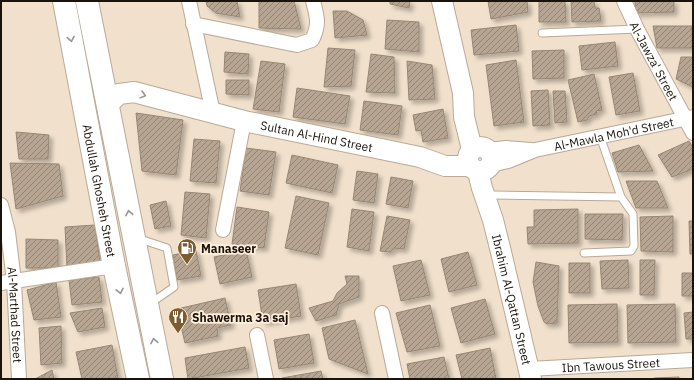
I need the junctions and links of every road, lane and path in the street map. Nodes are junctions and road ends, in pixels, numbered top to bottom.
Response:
1 (64, 1) edge
2 (87, 1) edge
3 (188, 1) edge
4 (313, 1) edge
5 (442, 1) edge
6 (624, 1) edge
7 (193, 24) junction
8 (637, 29) junction
9 (542, 33) dead end
10 (108, 104) junction
11 (213, 113) junction
12 (690, 118) edge
13 (244, 121) junction
14 (693, 133) edge
15 (600, 136) junction
16 (480, 159) junction
17 (492, 195) junction
18 (621, 197) junction
19 (1, 204) edge
20 (493, 220) junction
21 (223, 230) dead end
22 (134, 237) junction
23 (584, 253) dead end
24 (114, 266) junction
25 (8, 282) edge
26 (147, 305) junction
27 (382, 313) dead end
28 (257, 335) dead end
29 (693, 360) edge
30 (530, 374) edge
31 (19, 379) edge
32 (138, 379) edge
33 (162, 379) edge
34 (266, 379) edge
35 (396, 379) edge

1 -> 24 main road, Abdullah Ghosheh Street
2 - 10 main road, Abdullah Ghosheh Street
3 - 7 street
4 - 7 street
5 - 16 street, Ibrahim Al-Qattan Street
6 - 8 street, Al-Jawza' Street
7 - 11 street
8 - 9 lane
8 - 12 street, Al-Jawza' Street
10 -> 11 street, Sultan Al-Hind Street
22 -> 10 main road, Abdullah Ghosheh Street
11 - 13 street, Sultan Al-Hind Street
12 - 14 street, Al-Jawza' Street
12 - 15 street, Al-Mawla Moh'd Street
13 - 16 street, Sultan Al-Hind Street
13 - 21 street
15 - 16 street, Al-Mawla Moh'd Street
15 - 18 lane
16 - 17 street, Ibrahim Al-Qattan Street
16 - 20 street, Ibrahim Al-Qattan Street
17 - 18 lane
17 - 20 street, Ibrahim Al-Qattan Street
18 - 23 lane
19 - 25 street, Al-Marthad Street
20 - 30 street, Ibrahim Al-Qattan Street
22 - 26 main road, Abdullah Ghosheh Street
22 - 26 lane
24 - 25 street
24 -> 32 main road, Abdullah Ghosheh Street
25 - 31 street, Al-Marthad Street
33 -> 26 main road, Abdullah Ghosheh Street
27 - 35 street
28 - 34 street
29 - 30 street, Ibn Tawous Street

